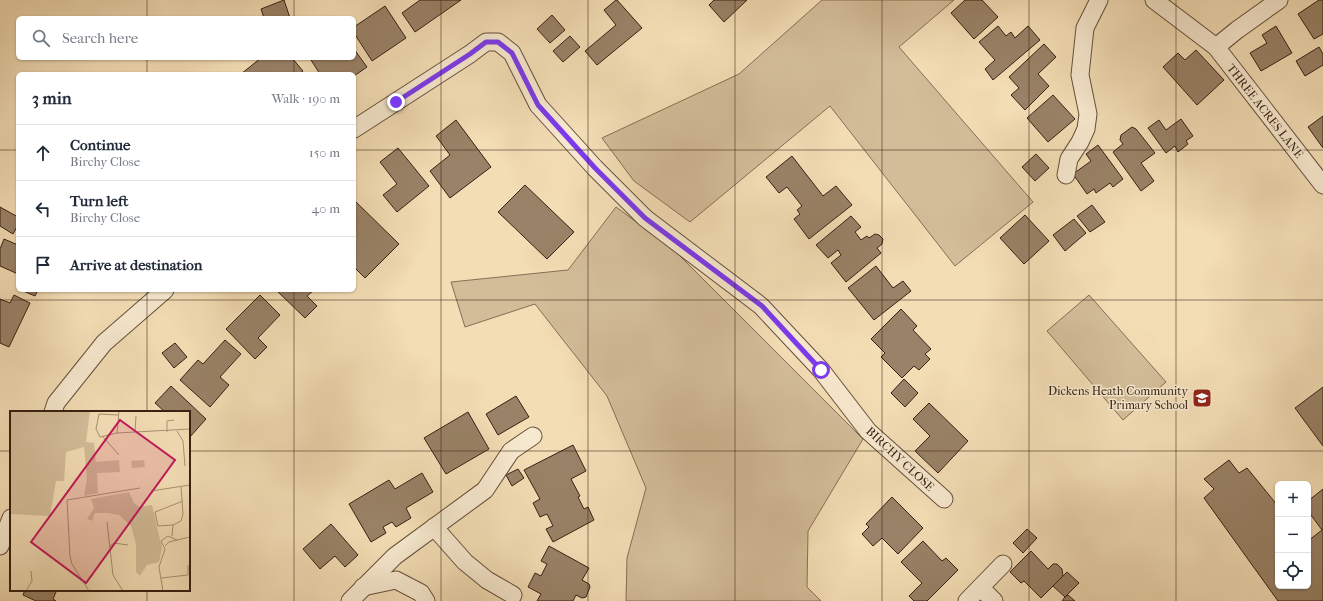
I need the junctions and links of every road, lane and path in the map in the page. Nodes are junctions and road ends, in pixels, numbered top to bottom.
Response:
1 (1099, 0) edge
2 (1154, 0) edge
3 (1279, 0) edge
4 (1216, 47) junction
5 (356, 128) edge
6 (1066, 175) dead end
7 (1320, 176) edge
8 (163, 292) edge
9 (53, 411) edge
10 (533, 436) dead end
11 (944, 499) dead end
12 (10, 521) edge
13 (434, 527) junction
14 (0, 546) edge
15 (1003, 564) dead end
16 (363, 587) junction
17 (981, 588) junction
18 (513, 595) dead end
19 (350, 601) edge
20 (426, 601) edge
21 (967, 601) edge
22 (994, 601) edge

1 - 6 street
2 - 4 street, THREE ACRES LANE
3 - 4 street
4 - 7 street, THREE ACRES LANE
5 - 11 street, BIRCHY CLOSE
8 - 9 street
10 - 13 street
12 - 14 street
13 - 16 street
13 - 18 street
15 - 17 street
16 - 19 street
16 - 20 street
17 - 21 street
17 - 22 street

